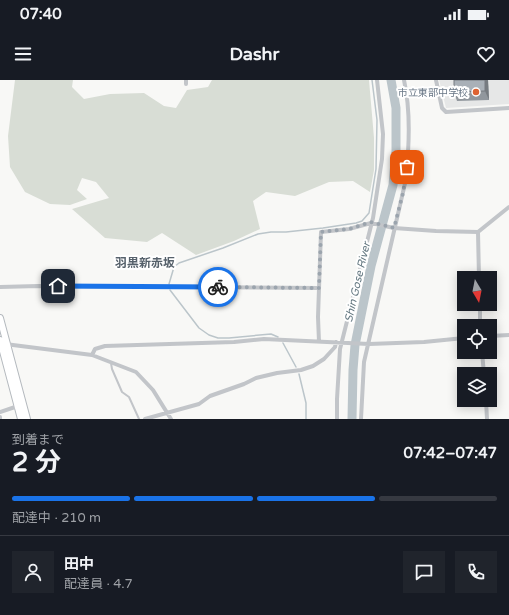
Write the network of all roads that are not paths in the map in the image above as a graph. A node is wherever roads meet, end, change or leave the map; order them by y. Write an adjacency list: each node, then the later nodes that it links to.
1 (377, 80): 6 (street)
2 (404, 80): 7 (street)
3 (436, 80): 4 (street)
4 (509, 108)
5 (509, 207): 8 (street)
6 (371, 222): 7 (street); 11 (street); 19 (street)
7 (394, 228): 8 (street); 20 (street)
8 (478, 232): 9 (street)
9 (479, 271)
10 (0, 287): 11 (street)
11 (319, 288): 17 (street)
12 (0, 318): 16 (main road)
13 (509, 335): 14 (street)
14 (497, 336)
15 (457, 339): 20 (street)
16 (3, 342): 21 (street); 23 (main road); 28 (main road)
17 (320, 342): 18 (street); 21 (street)
18 (336, 342): 19 (street); 26 (street)
19 (342, 343): 20 (street); 32 (street)
20 (369, 344): 33 (street)
21 (92, 355): 22 (street)
22 (111, 363): 26 (street); 29 (lane)
23 (18, 406): 25 (street); 27 (main road)
24 (486, 407): 34 (street)
25 (0, 412)
26 (168, 413): 30 (street); 31 (street)
27 (21, 419)
28 (27, 419)
29 (139, 419)
30 (145, 419)
31 (171, 419)
32 (337, 419)
33 (361, 419)
34 (487, 419)

